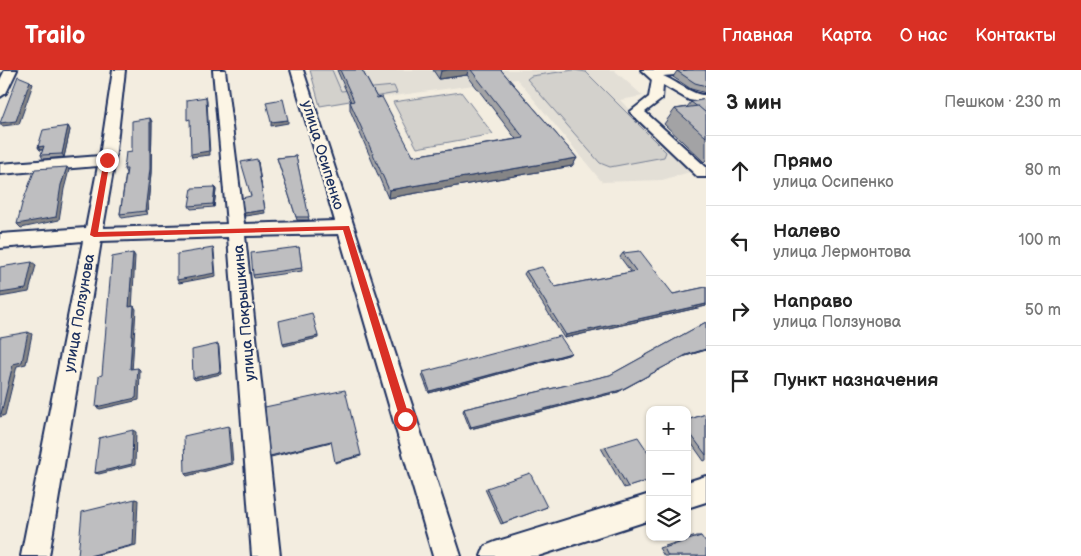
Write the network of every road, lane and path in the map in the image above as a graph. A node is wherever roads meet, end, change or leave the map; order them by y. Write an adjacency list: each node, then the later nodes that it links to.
1 (11, 70): 7 (street)
2 (119, 70): 9 (street, улица Ползунова)
3 (219, 70): 13 (street, улица Покрышкина)
4 (297, 70): 12 (street, улица Осипенко)
5 (686, 70): 6 (street)
6 (652, 74): 8 (street); 11 (street)
7 (0, 93)
8 (706, 99)
9 (107, 160): 10 (street); 14 (street, улица Ползунова)
10 (0, 169)
11 (703, 174)
12 (346, 227): 13 (street); 21 (street, улица Осипенко)
13 (237, 230): 14 (street); 20 (street, улица Покрышкина)
14 (94, 235): 15 (street); 19 (street, улица Ползунова)
15 (0, 241)
16 (706, 489): 17 (street)
17 (691, 494)
18 (646, 508): 22 (street)
19 (35, 556)
20 (266, 556)
21 (447, 556)
22 (495, 556)

